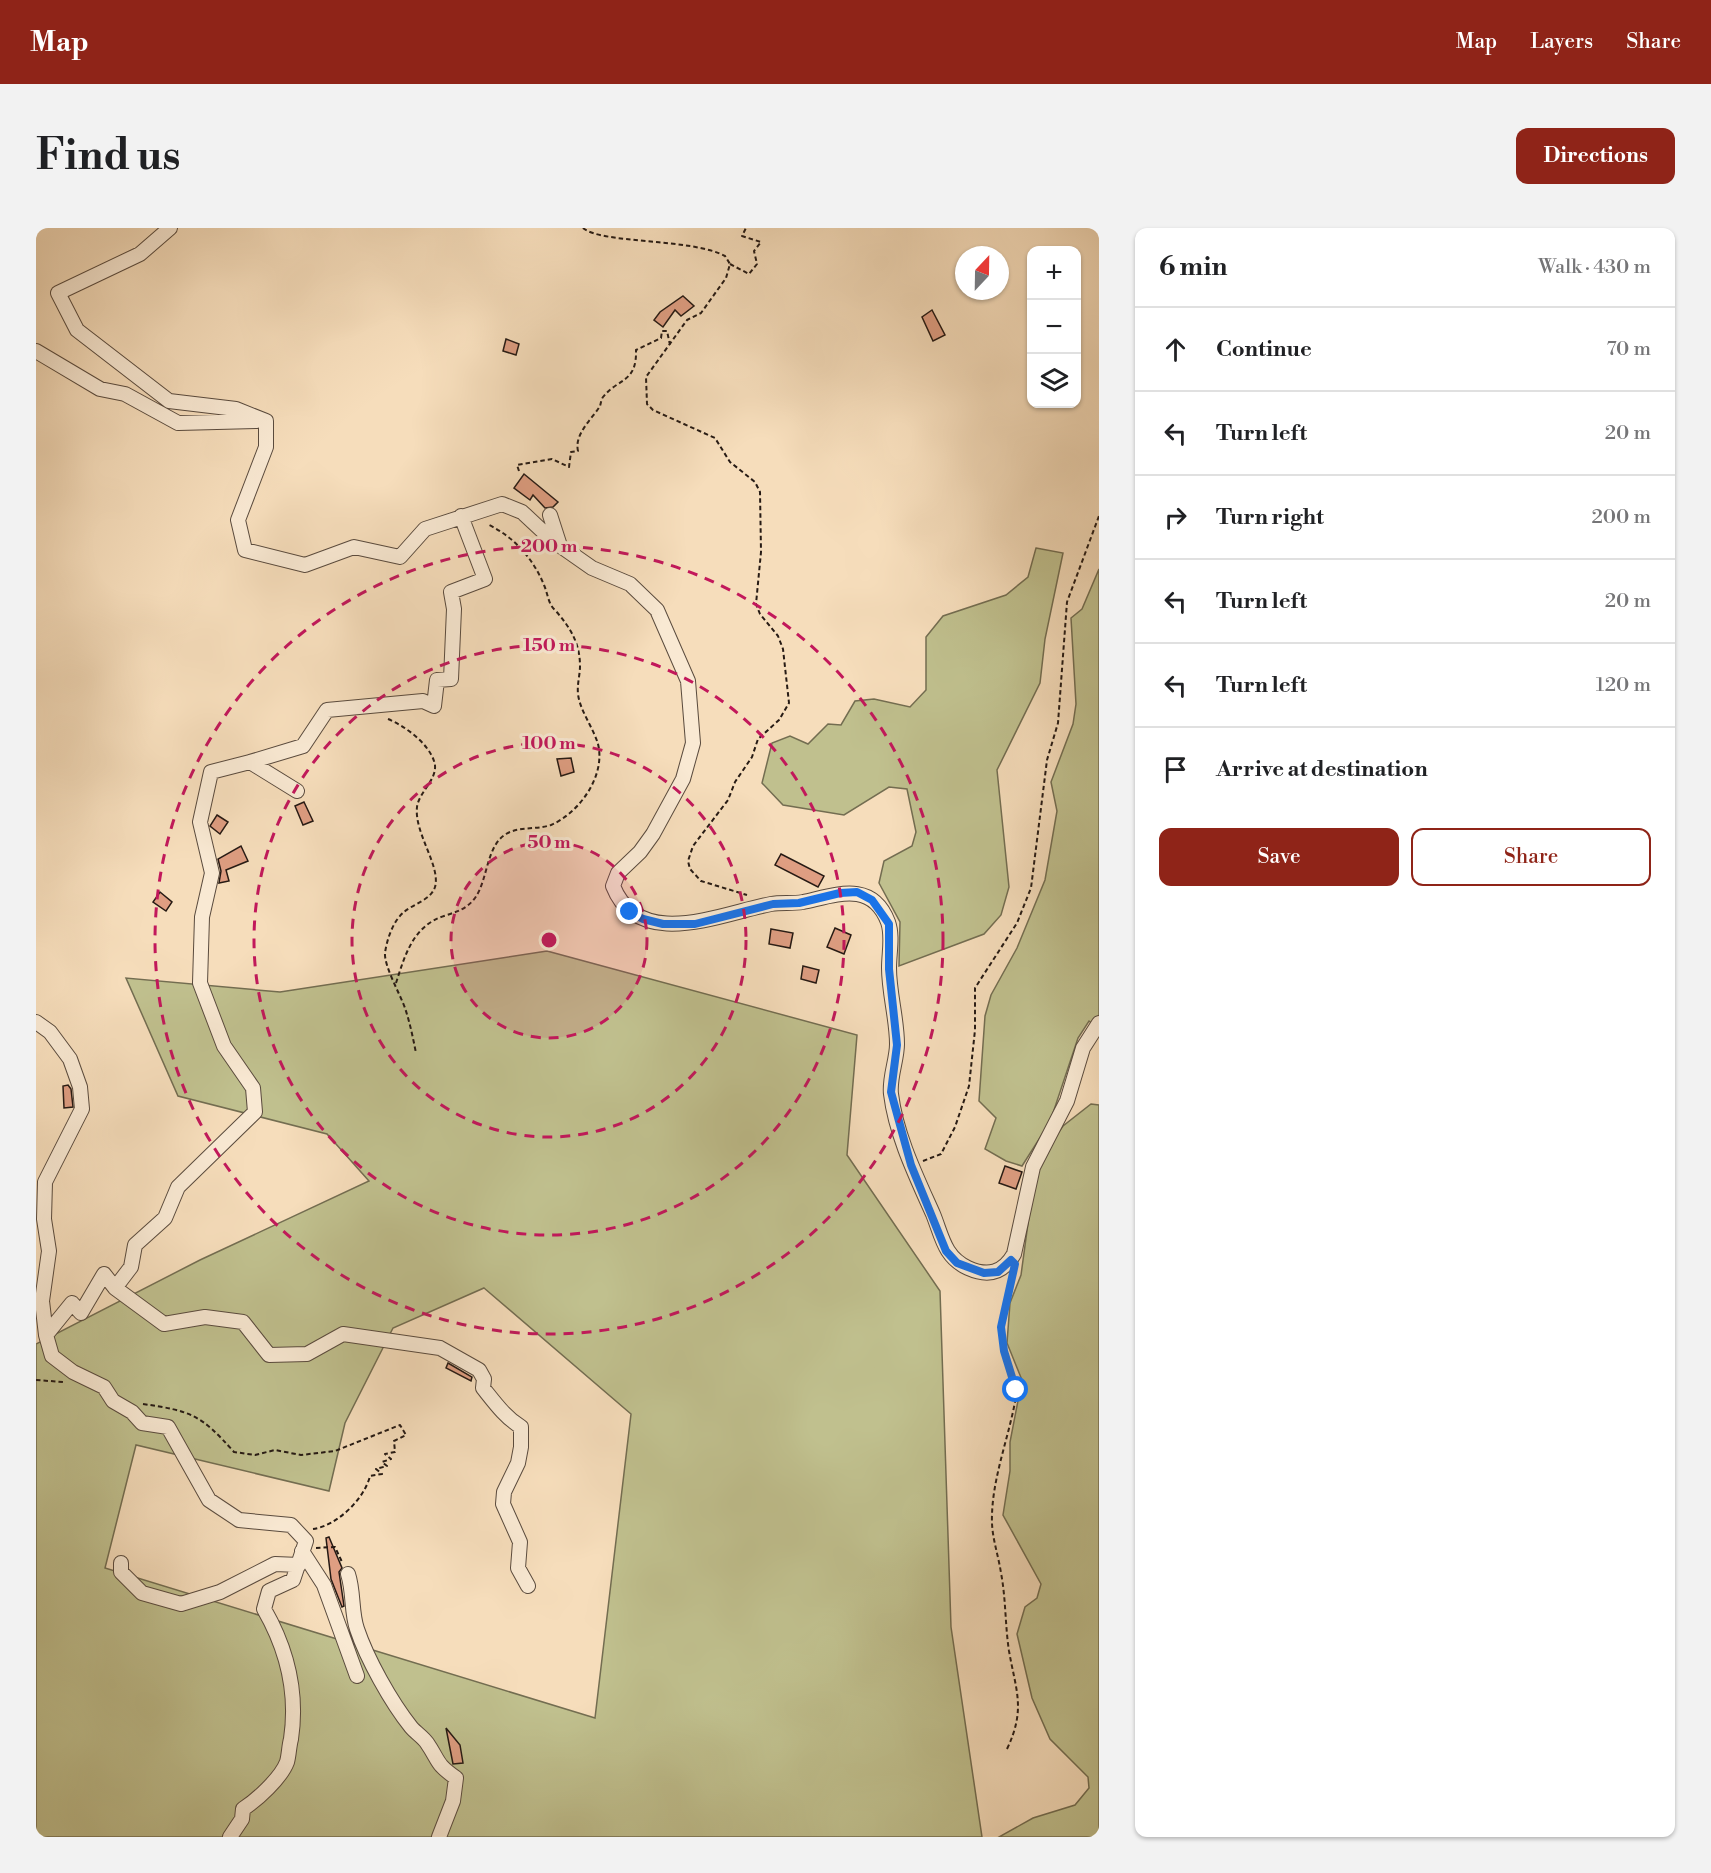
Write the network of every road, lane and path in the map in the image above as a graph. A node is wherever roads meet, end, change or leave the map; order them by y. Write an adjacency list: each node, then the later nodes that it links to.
1 (170, 228): 7 (street)
2 (584, 228): 4 (path)
3 (746, 228): 4 (path)
4 (729, 264): 5 (path)
5 (670, 345): 8 (path); 17 (path)
6 (36, 351): 7 (street)
7 (266, 421): 11 (street)
8 (519, 471)
9 (477, 510): 11 (street); 13 (street); 18 (path)
10 (550, 515): 13 (street)
11 (460, 516): 15 (street)
12 (1099, 516): 22 (path)
13 (560, 546): 17 (street)
14 (382, 717): 18 (path)
15 (250, 762): 16 (street); 24 (street)
16 (297, 791)
17 (773, 904): 22 (street)
18 (396, 982): 21 (path)
19 (36, 1022): 25 (street)
20 (1099, 1023): 23 (street)
21 (416, 1053)
22 (911, 1165): 23 (street)
23 (1011, 1260): 34 (path)
24 (115, 1288): 25 (street); 32 (street)
25 (46, 1335): 29 (street)
26 (36, 1380): 27 (path)
27 (64, 1382)
28 (142, 1404): 29 (path)
29 (302, 1552): 30 (street); 31 (path); 33 (street); 35 (street)
30 (121, 1563)
31 (348, 1574): 36 (street)
32 (528, 1586)
33 (357, 1676)
34 (1007, 1749)
35 (230, 1837)
36 (439, 1837)

